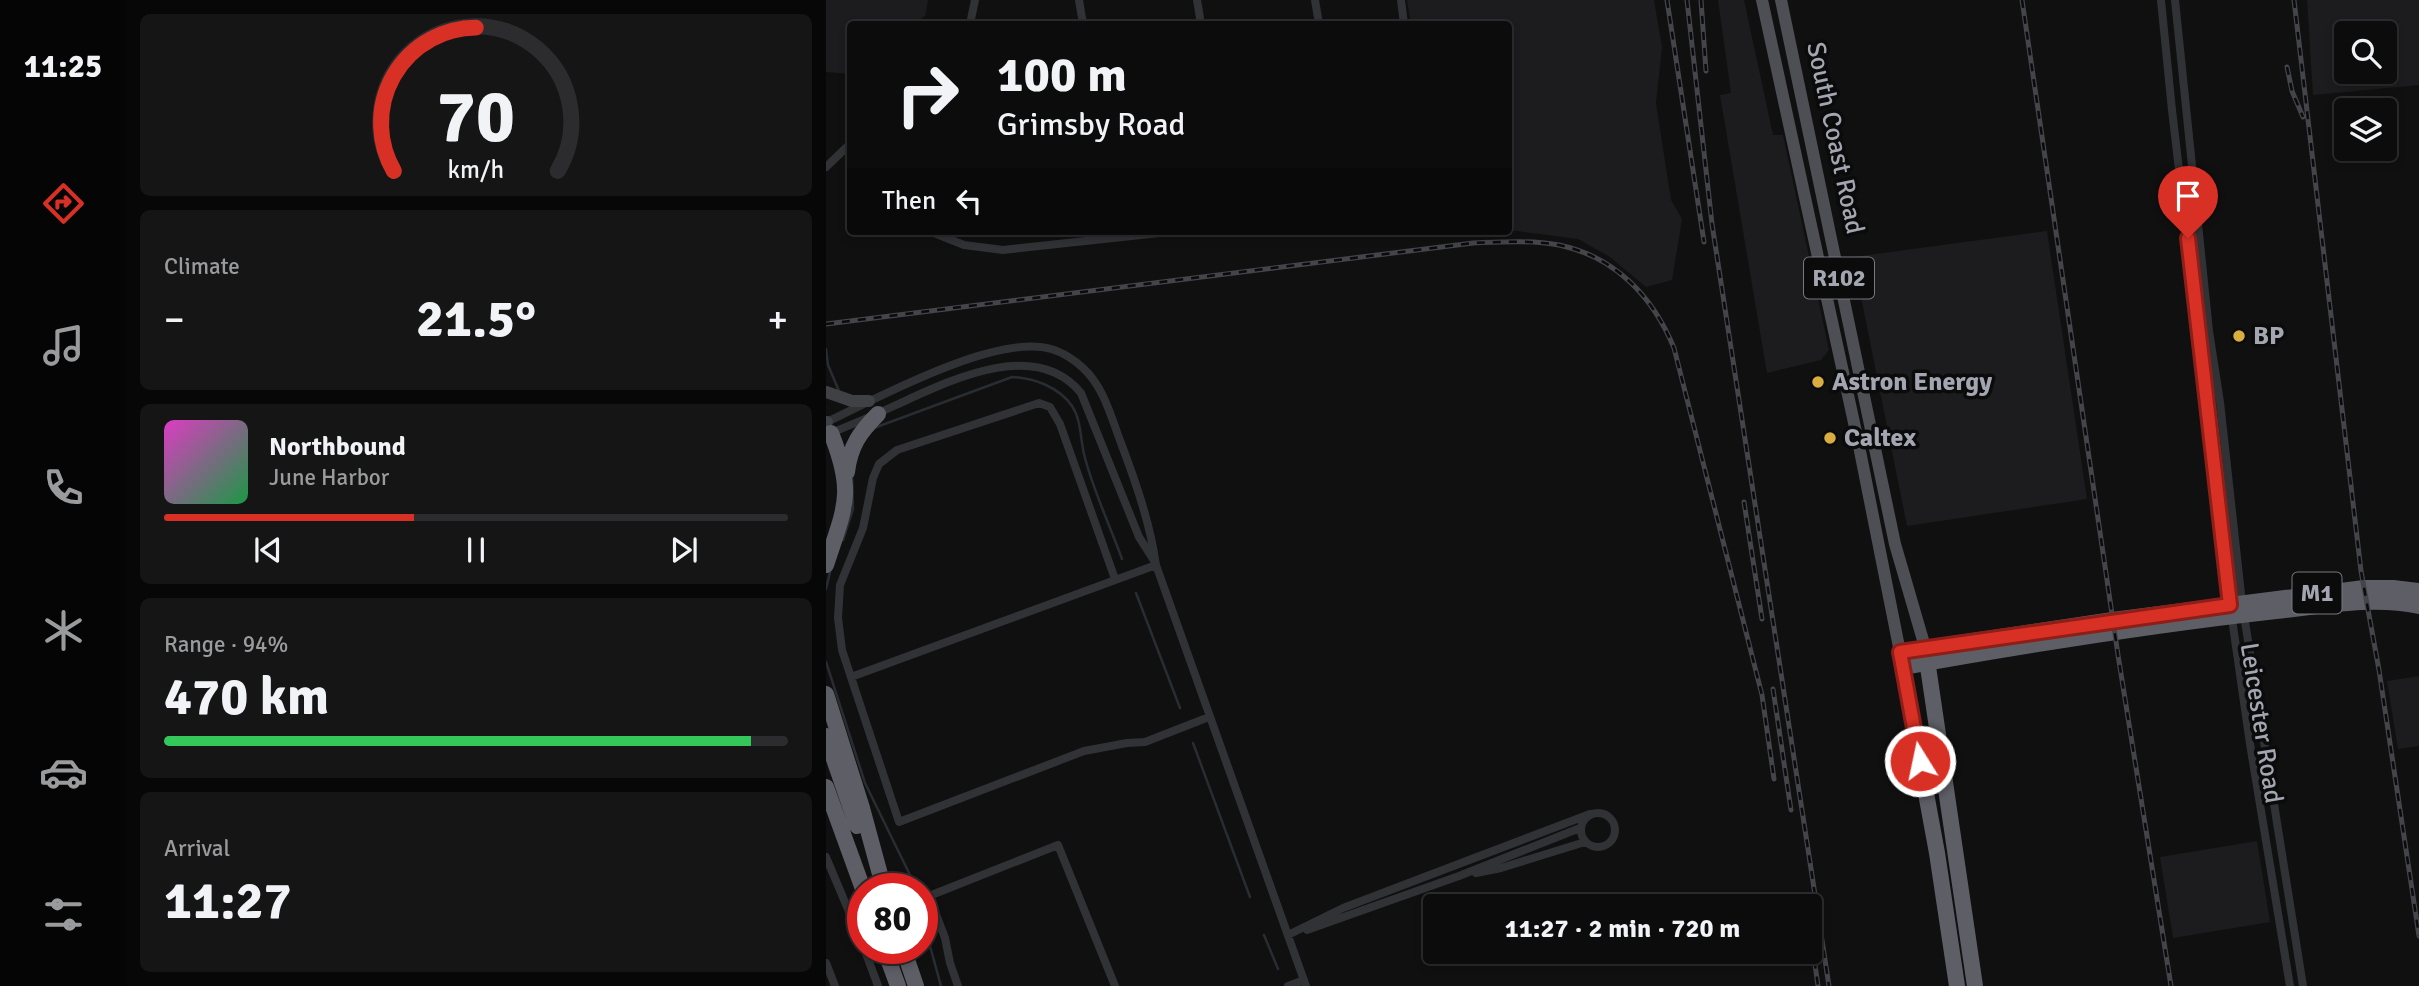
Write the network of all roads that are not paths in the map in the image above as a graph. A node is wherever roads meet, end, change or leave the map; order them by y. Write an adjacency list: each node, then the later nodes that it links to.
1 (975, 0): 10 (street)
2 (1079, 0): 11 (street)
3 (1197, 0): 12 (street)
4 (1315, 0): 13 (street)
5 (1401, 0): 14 (street)
6 (1762, 0): 16 (main road, South Coast Road / R102)
7 (1781, 0): 15 (main road, South Coast Road / R102)
8 (2161, 0): 43 (street, Leicester Road)
9 (2175, 0): 43 (street, Leicester Road)
10 (971, 21)
11 (1082, 21)
12 (1200, 21)
13 (1318, 21)
14 (1404, 21)
15 (1808, 131): 16 (main road); 21 (main road, South Coast Road / R102)
16 (1791, 134): 22 (main road, South Coast Road / R102)
17 (847, 147): 18 (street)
18 (842, 152): 19 (street); 20 (street)
19 (847, 158)
20 (826, 167)
21 (1829, 228): 22 (main road); 25 (main road, South Coast Road / R102)
22 (1812, 232): 26 (main road, South Coast Road / R102)
23 (939, 235): 24 (street)
24 (1114, 235)
25 (1836, 265): 26 (main road); 27 (main road, South Coast Road / R102)
26 (1820, 269): 28 (main road, South Coast Road / R102)
27 (1849, 326): 28 (main road); 31 (main road, South Coast Road / R102)
28 (1833, 330): 32 (main road, South Coast Road / R102)
29 (826, 391): 30 (street)
30 (873, 408): 33 (street); 33 (street); 34 (highway); 36 (street); 36 (street)
31 (1869, 420): 32 (main road); 37 (main road, South Coast Road / R102)
32 (1853, 421): 38 (main road, South Coast Road / R102)
33 (827, 426): 34 (highway)
34 (846, 481): 35 (highway)
35 (826, 565)
36 (1156, 565): 39 (street); 48 (street)
37 (1903, 573): 38 (main road); 44 (main road, South Coast Road / R102)
38 (1885, 577): 45 (main road, South Coast Road / R102)
39 (1115, 579): 46 (street); 46 (street)
40 (2419, 592): 41 (highway, M1)
41 (2393, 595): 42 (highway, M1); 43 (highway, M1)
42 (2419, 606)
43 (2237, 610): 44 (highway, M1); 49 (street, Leicester Road); 50 (street, Leicester Road)
44 (1926, 655): 45 (highway, M1); 79 (highway, South Coast Road / R102)
45 (1901, 659): 78 (highway, South Coast Road / R102)
46 (851, 677): 48 (street)
47 (826, 694): 61 (highway)
48 (1209, 717): 65 (street)
49 (2262, 732): 50 (street); 81 (street, Leicester Road)
50 (2249, 734): 80 (street, Leicester Road)
51 (826, 736): 60 (highway)
52 (826, 787): 59 (highway)
53 (826, 813): 58 (highway)
54 (1590, 814): 55 (street); 56 (street); 65 (street)
55 (1580, 828): 56 (street); 62 (street)
56 (1585, 842): 62 (street)
57 (826, 857): 63 (street)
58 (855, 873)
59 (857, 873)
60 (876, 873)
61 (878, 873)
62 (1459, 876): 65 (street)
63 (830, 877): 64 (street)
64 (847, 913)
65 (1288, 935): 70 (street)
66 (870, 964): 72 (street)
67 (890, 964): 73 (highway)
68 (908, 964): 74 (highway)
69 (827, 966): 71 (street)
70 (1305, 983): 77 (street)
71 (835, 986)
72 (878, 986)
73 (898, 986)
74 (916, 986)
75 (958, 986): 76 (street)
76 (1115, 986)
77 (1288, 986)
78 (1957, 986)
79 (1975, 986)
80 (2290, 986)
81 (2303, 986)

